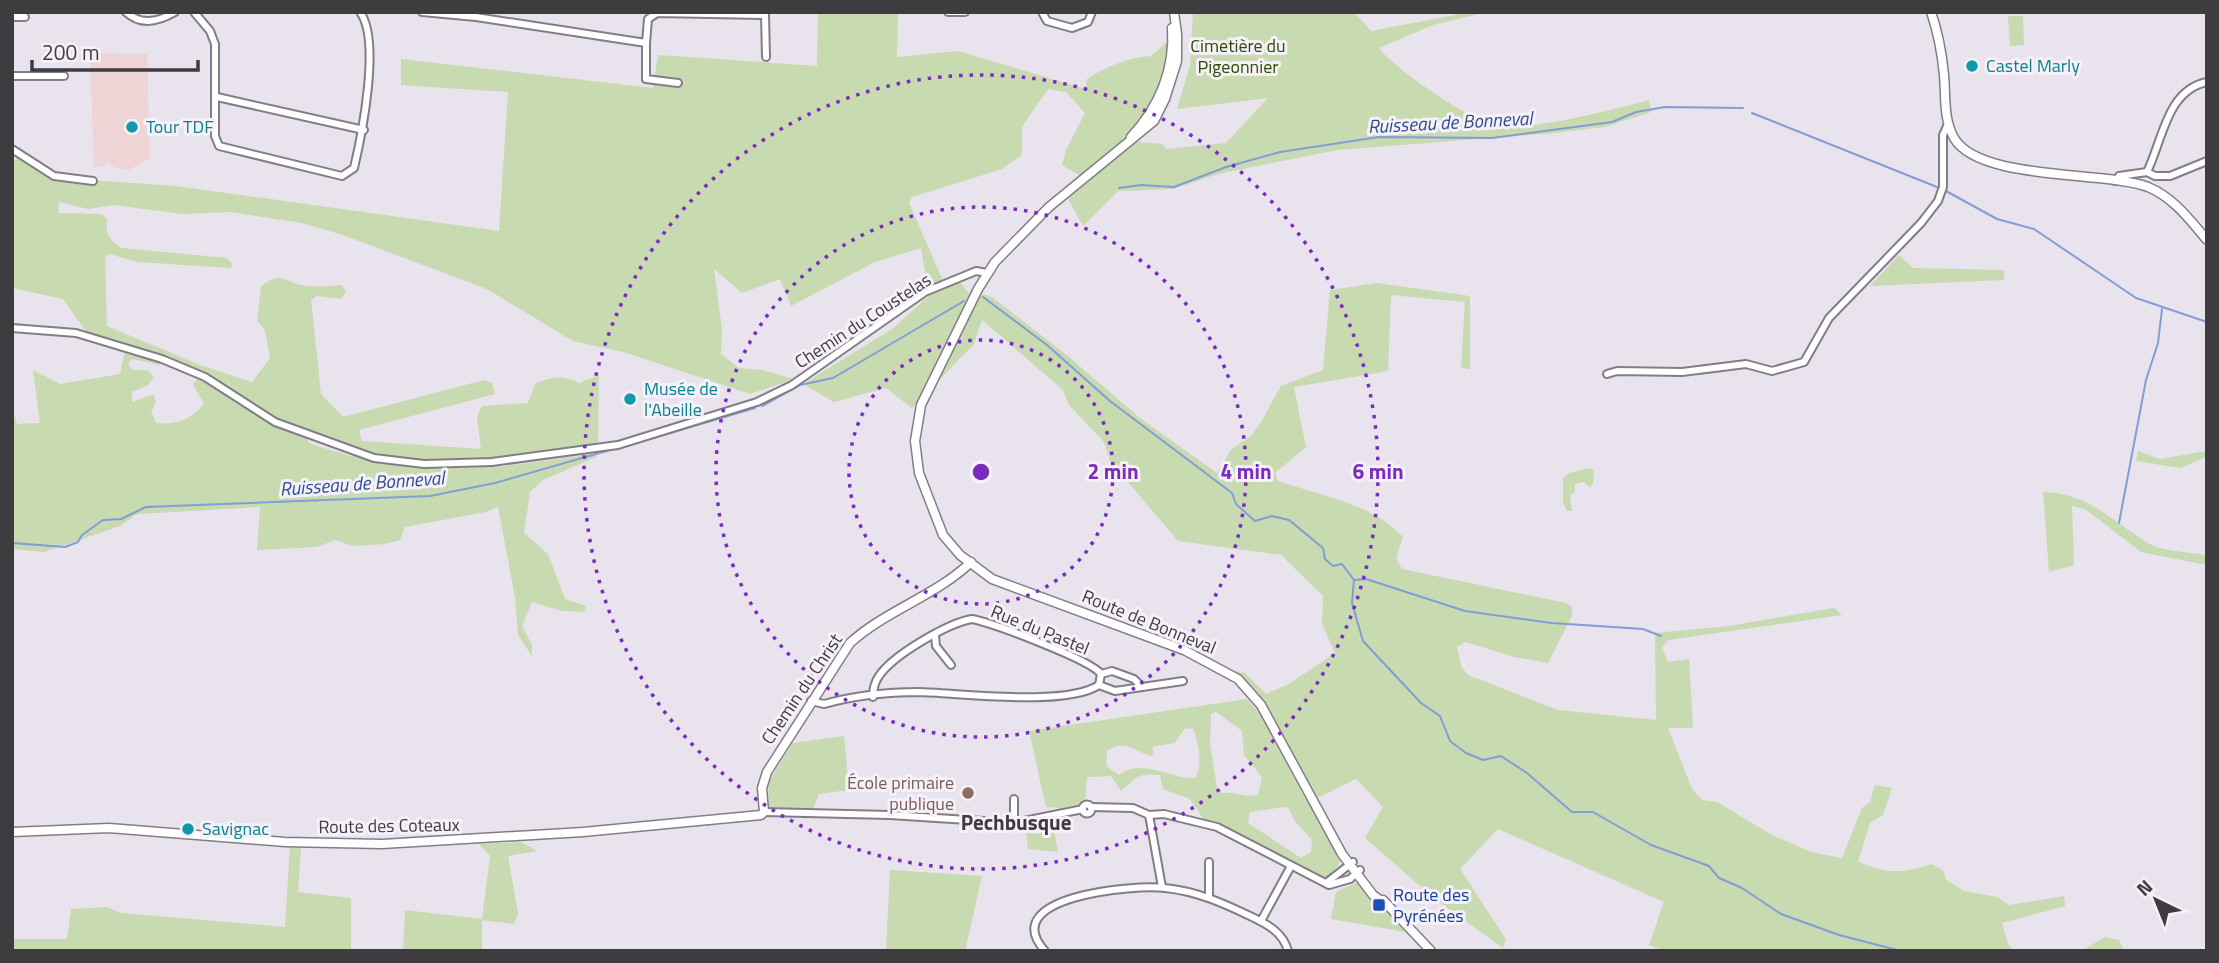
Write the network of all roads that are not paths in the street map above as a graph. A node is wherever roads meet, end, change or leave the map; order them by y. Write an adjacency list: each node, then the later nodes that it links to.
1 (126, 12): 2 (street)
2 (175, 12)
3 (194, 12): 21 (street)
4 (360, 12): 23 (street)
5 (422, 12): 15 (street)
6 (948, 12): 7 (street)
7 (965, 12)
8 (1042, 12): 9 (street)
9 (1092, 12)
10 (1172, 12): 30 (street, Route de Bonneval)
11 (1931, 12): 22 (street)
12 (765, 14): 15 (street); 16 (street)
13 (12, 17): 14 (street)
14 (25, 17)
15 (646, 43): 20 (street)
16 (766, 57)
17 (12, 76): 18 (street)
18 (64, 76)
19 (2207, 82): 26 (street)
20 (678, 83)
21 (217, 97): 23 (street); 23 (street)
22 (1948, 124): 28 (street); 32 (street)
23 (363, 130)
24 (12, 149): 27 (street)
25 (2207, 161): 26 (street)
26 (2147, 172): 28 (street)
27 (93, 181)
28 (2115, 181): 29 (street)
29 (2207, 240)
30 (987, 273): 31 (street, Chemin du Coustelas); 33 (street, Route de Bonneval)
31 (12, 328)
32 (1607, 374)
33 (971, 562): 40 (street, Chemin du Christ); 51 (street, Route de Bonneval)
34 (935, 635): 35 (street); 36 (street, Rue du Pastel); 41 (street, Rue du Pastel)
35 (951, 665)
36 (1101, 674): 38 (street, Rue du Pastel); 39 (street, Rue du Pastel)
37 (1182, 681): 39 (street, Rue du Pastel)
38 (1099, 685): 39 (street, Rue du Pastel); 41 (street, Rue du Pastel)
39 (1140, 685)
40 (817, 692): 42 (street, Chemin du Christ); 43 (street)
41 (873, 697): 43 (street, Rue du Pastel)
42 (811, 701): 43 (street, Rue du Pastel); 45 (street, Chemin du Christ)
43 (831, 702)
44 (1014, 799): 47 (street)
45 (764, 812): 47 (street); 48 (street, Route des Coteaux)
46 (1149, 815): 47 (street); 50 (street); 53 (street)
47 (1014, 823)
48 (12, 832)
49 (1209, 862): 54 (street)
50 (1291, 866): 52 (street); 55 (street)
51 (1351, 866): 52 (street); 52 (street); 56 (street)
52 (1324, 884)
53 (1162, 887): 54 (street); 57 (street)
54 (1209, 897): 55 (street)
55 (1261, 921): 58 (street)
56 (1413, 932): 59 (street); 60 (street)
57 (1045, 951)
58 (1288, 951)
59 (1431, 951)
60 (1437, 951)

